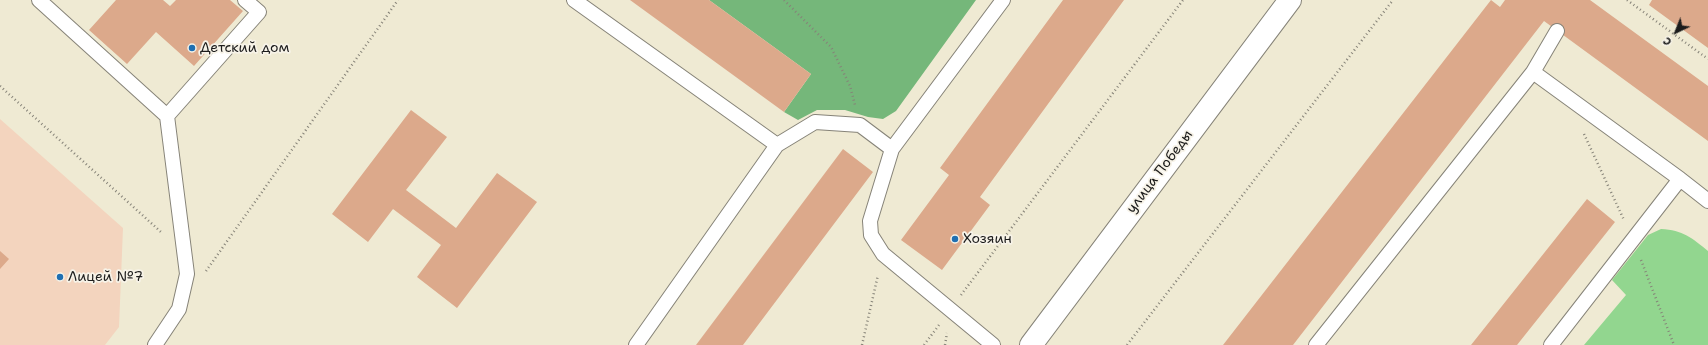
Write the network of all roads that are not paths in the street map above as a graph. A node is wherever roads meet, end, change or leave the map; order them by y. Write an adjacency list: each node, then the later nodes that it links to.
1 (39, 0): 8 (lane)
2 (246, 0): 8 (lane)
3 (574, 0): 9 (lane)
4 (1003, 0): 10 (lane)
5 (1290, 0): 16 (street, улица Победы)
6 (1557, 32): 7 (lane)
7 (1533, 72): 11 (lane); 17 (lane)
8 (167, 116): 13 (lane)
9 (777, 145): 10 (lane); 14 (lane)
10 (892, 149): 15 (lane)
11 (1680, 179): 12 (lane); 18 (lane)
12 (1708, 200)
13 (155, 345)
14 (636, 345)
15 (993, 345)
16 (1031, 345)
17 (1316, 345)
18 (1551, 345)

